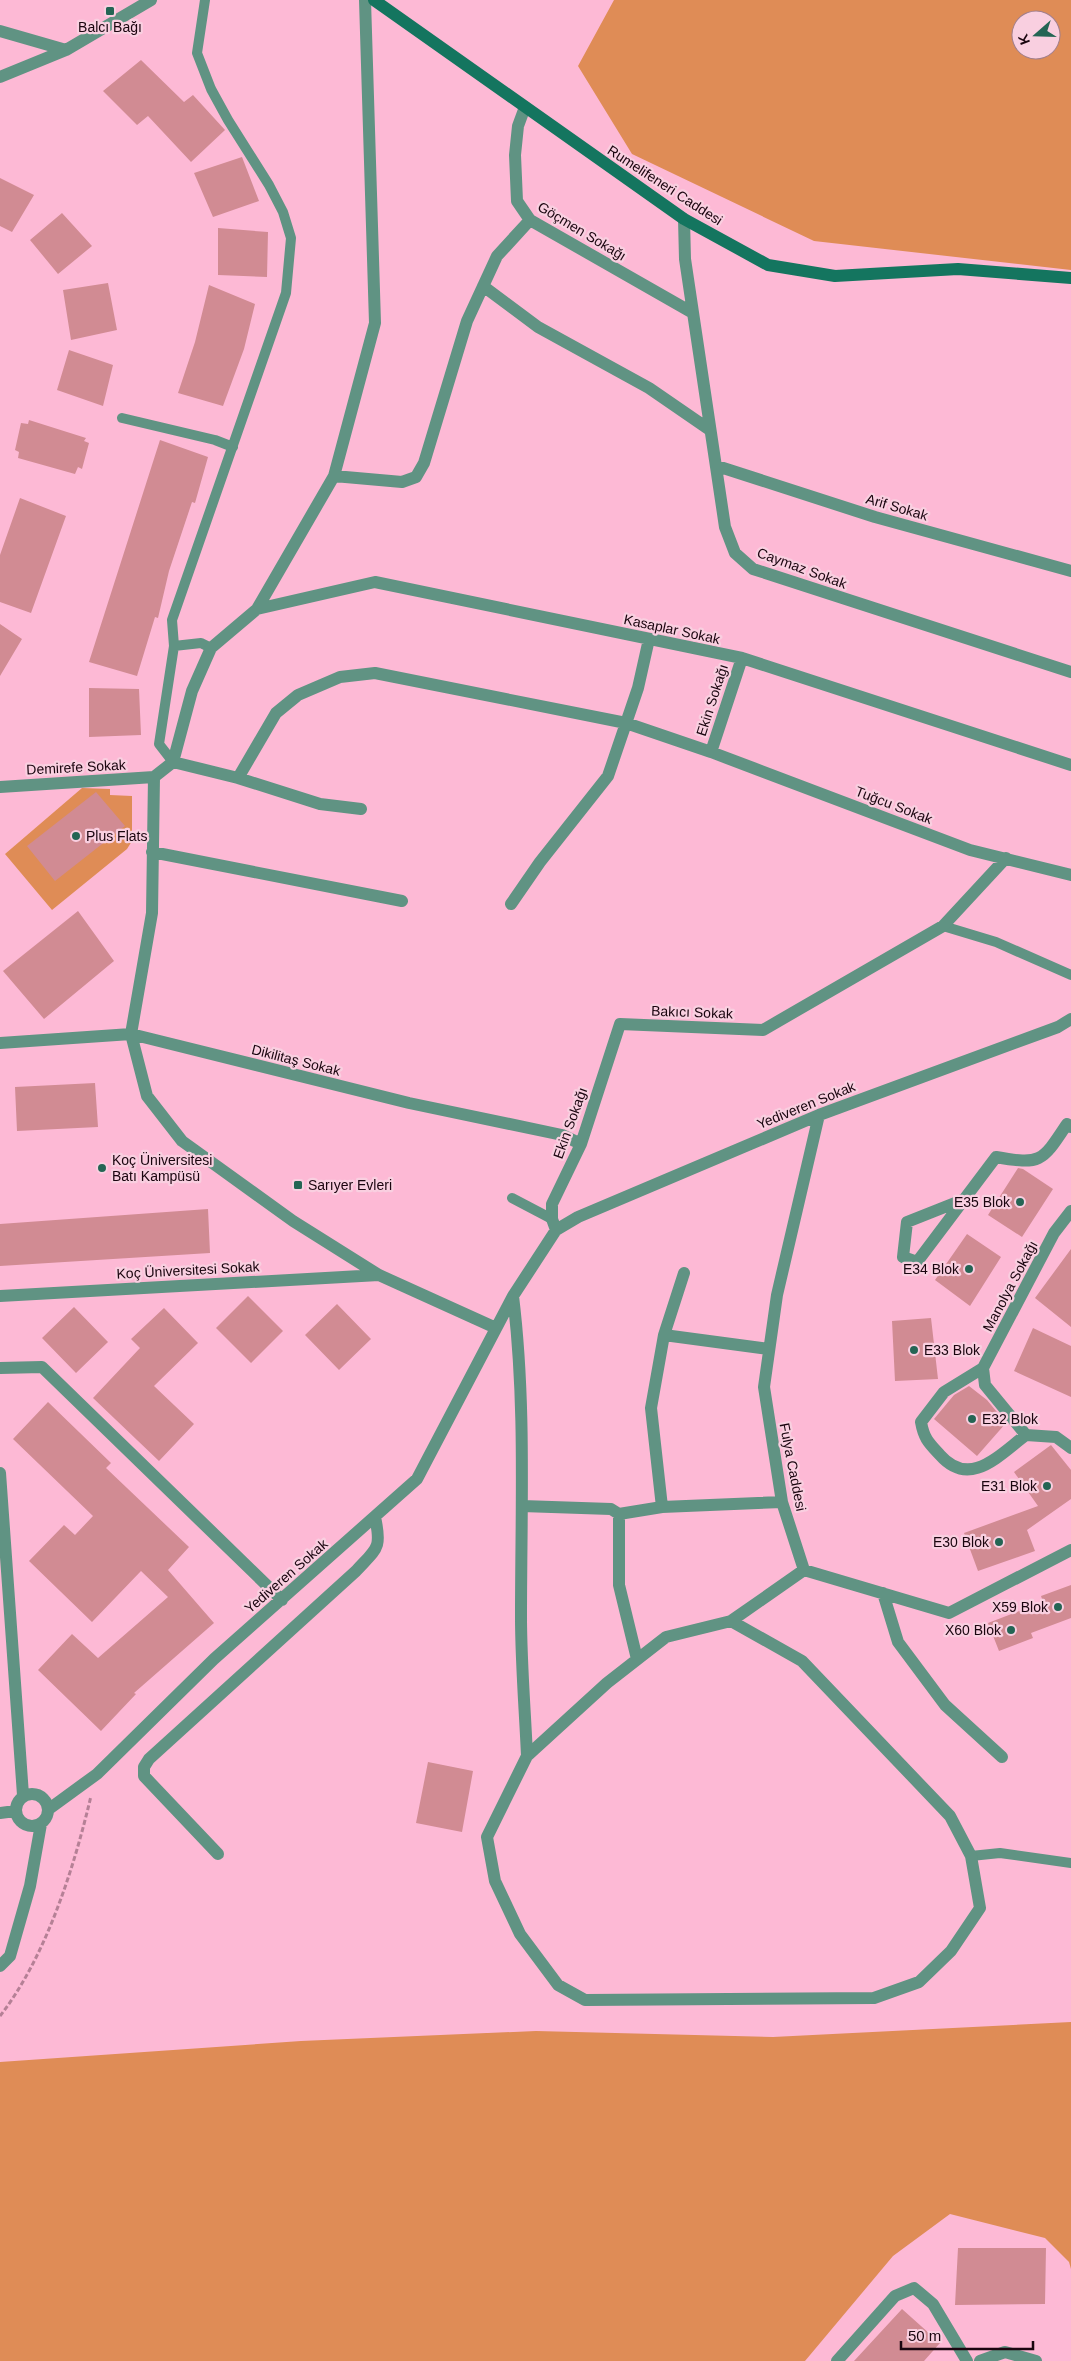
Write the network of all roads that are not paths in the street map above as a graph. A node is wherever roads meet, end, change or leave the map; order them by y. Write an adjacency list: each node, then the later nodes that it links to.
1 (151, 0): 6 (street)
2 (204, 0): 16 (lane)
3 (365, 0): 18 (street)
4 (374, 0): 8 (street, Rumelifeneri Caddesi)
5 (0, 31): 6 (street)
6 (66, 50): 7 (street)
7 (0, 76)
8 (525, 107): 9 (street, Rumelifeneri Caddesi); 10 (street, Göçmen Sokağı)
9 (684, 219): 11 (street, Rumelifeneri Caddesi); 13 (street, Caymaz Sokak)
10 (530, 220): 12 (street); 13 (street, Göçmen Sokağı)
11 (1071, 278)
12 (483, 286): 15 (street); 18 (street)
13 (693, 313): 15 (street, Caymaz Sokak)
14 (122, 418): 16 (lane)
15 (710, 430): 17 (street, Caymaz Sokak)
16 (232, 446): 22 (lane)
17 (717, 466): 19 (street, Arif Sokak); 25 (street, Caymaz Sokak)
18 (334, 476): 20 (street)
19 (1071, 571)
20 (257, 609): 21 (street, Kasaplar Sokak); 23 (street)
21 (649, 639): 24 (street, Kasaplar Sokak); 26 (street)
22 (174, 646): 23 (lane); 28 (lane)
23 (211, 648): 28 (street)
24 (742, 658): 27 (street, Ekin Sokağı); 29 (street, Kasaplar Sokak)
25 (1071, 672)
26 (626, 724): 27 (street, Tuğcu Sokak); 31 (street, Tuğcu Sokak); 38 (street)
27 (711, 752): 35 (street, Tuğcu Sokak)
28 (173, 762): 30 (street); 31 (street)
29 (1071, 765)
30 (154, 777): 32 (street, Demirefe Sokak); 34 (street)
31 (238, 778): 33 (street)
32 (0, 787)
33 (361, 809)
34 (152, 852): 37 (street); 43 (street)
35 (1006, 858): 36 (street, Tuğcu Sokak); 39 (street)
36 (1071, 875)
37 (402, 900)
38 (510, 904)
39 (943, 926): 40 (lane); 42 (street, Bakıcı Sokak)
40 (1071, 976)
41 (1071, 1019): 45 (street, Yediveren Sokak)
42 (620, 1024): 47 (street, Ekin Sokağı)
43 (131, 1034): 44 (street, Dikilitaş Sokak); 47 (street, Dikilitaş Sokak); 53 (street)
44 (0, 1043)
45 (819, 1115): 51 (street, Yediveren Sokak); 58 (street, Fulya Caddesi)
46 (1070, 1122): 49 (street)
47 (581, 1144): 51 (street, Ekin Sokağı)
48 (512, 1198): 51 (lane)
49 (964, 1199): 49 (street)
50 (1071, 1211): 60 (street, Manolya Sokağı)
51 (554, 1224): 55 (street, Yediveren Sokak)
52 (684, 1273): 57 (street)
53 (379, 1275): 54 (street, Koç Üniversitesi Sokak); 56 (street)
54 (0, 1296)
55 (513, 1296): 56 (street, Yediveren Sokak); 65 (street)
56 (496, 1328): 69 (street, Yediveren Sokak)
57 (664, 1335): 58 (street); 66 (street)
58 (769, 1349): 64 (street, Fulya Caddesi)
59 (0, 1368): 73 (street)
60 (983, 1368): 61 (street); 61 (street)
61 (1026, 1435): 62 (street)
62 (1071, 1448)
63 (0, 1473): 67 (street)
64 (782, 1502): 66 (street); 71 (street, Fulya Caddesi)
65 (522, 1506): 68 (street); 76 (street)
66 (662, 1507): 68 (street)
67 (1, 1514): 78 (street)
68 (620, 1514): 75 (street)
69 (375, 1517): 73 (street, Yediveren Sokak); 83 (street)
70 (1070, 1554): 72 (street)
71 (804, 1570): 72 (street); 74 (street)
72 (882, 1593): 77 (street)
73 (282, 1600): 79 (street, Yediveren Sokak)
74 (731, 1621): 75 (street); 84 (street)
75 (637, 1660): 76 (street)
76 (527, 1756): 84 (street)
77 (1002, 1757)
78 (23, 1795): 79 (street); 80 (street)
79 (49, 1809): 82 (street)
80 (15, 1811): 81 (street); 82 (street)
81 (0, 1813)
82 (42, 1824): 86 (street)
83 (218, 1854)
84 (971, 1856): 85 (lane)
85 (1071, 1863)
86 (0, 1966)
87 (837, 2361): 88 (street)
88 (967, 2361)
89 (980, 2361): 90 (street)
90 (1036, 2361)

